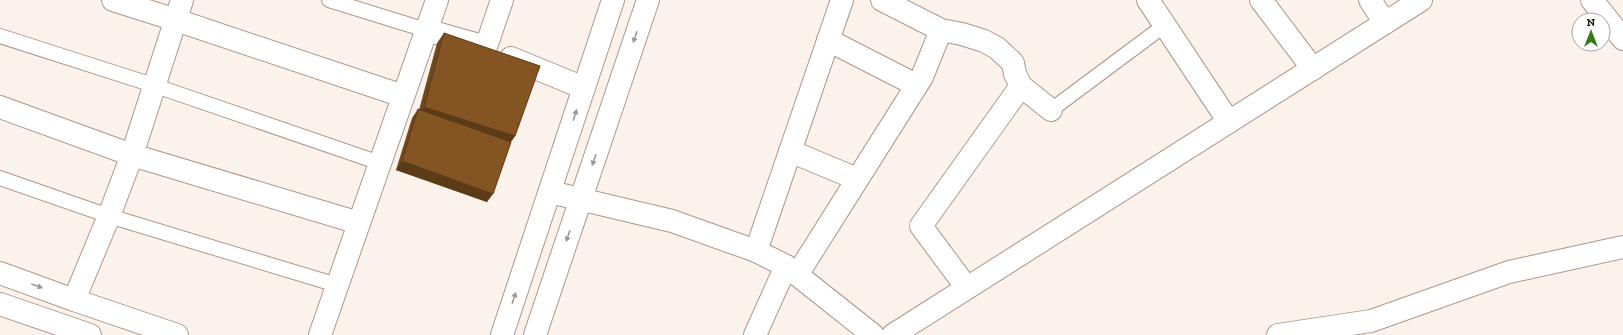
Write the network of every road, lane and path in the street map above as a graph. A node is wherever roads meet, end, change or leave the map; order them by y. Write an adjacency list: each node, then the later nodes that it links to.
1 (113, 0): 14 (street)
2 (329, 0): 17 (lane)
3 (437, 0): 17 (street)
4 (502, 0): 22 (street)
5 (613, 0): 27 (street)
6 (648, 0): 38 (street, one-way to 38)
7 (842, 0): 21 (street)
8 (882, 0): 18 (street)
9 (1148, 0): 16 (street)
10 (1261, 0): 23 (street)
11 (1370, 0): 15 (street)
12 (1421, 0): 15 (street)
13 (1592, 0): 20 (street)
14 (179, 10): 24 (street); 28 (street)
15 (1385, 23): 23 (street)
16 (1165, 25): 30 (lane); 31 (street)
17 (426, 30): 22 (street); 28 (street)
18 (941, 30): 25 (street); 26 (street)
19 (0, 36): 24 (lane)
20 (1623, 39)
21 (828, 40): 25 (street); 32 (street)
22 (486, 47): 27 (street)
23 (1313, 69): 31 (street)
24 (153, 85): 33 (street); 34 (lane)
25 (916, 85): 36 (street)
26 (1021, 86): 30 (street); 46 (street)
27 (584, 88): 37 (street, one-way to 27)
28 (403, 96): 34 (street)
29 (0, 108): 33 (street)
30 (1051, 110)
31 (1229, 122): 46 (street)
32 (790, 151): 36 (street); 42 (street)
33 (132, 155): 39 (street); 40 (street)
34 (380, 164): 40 (street)
35 (0, 178): 39 (lane)
36 (857, 179): 43 (street)
37 (550, 192): 38 (street); 52 (street, one-way to 37)
38 (581, 199): 42 (street); 53 (street, one-way to 53)
39 (109, 216): 45 (lane); 47 (street)
40 (359, 223): 45 (street)
41 (1623, 247): 57 (street)
42 (756, 251): 43 (street)
43 (792, 271): 54 (street); 55 (street)
44 (0, 272): 47 (street, one-way to 47)
45 (338, 285): 51 (street)
46 (967, 288): 56 (street)
47 (74, 300): 50 (street)
48 (0, 304): 49 (street)
49 (90, 335)
50 (177, 335)
51 (320, 335)
52 (502, 335)
53 (535, 335)
54 (755, 335)
55 (873, 335)
56 (893, 335)
57 (1278, 335)

